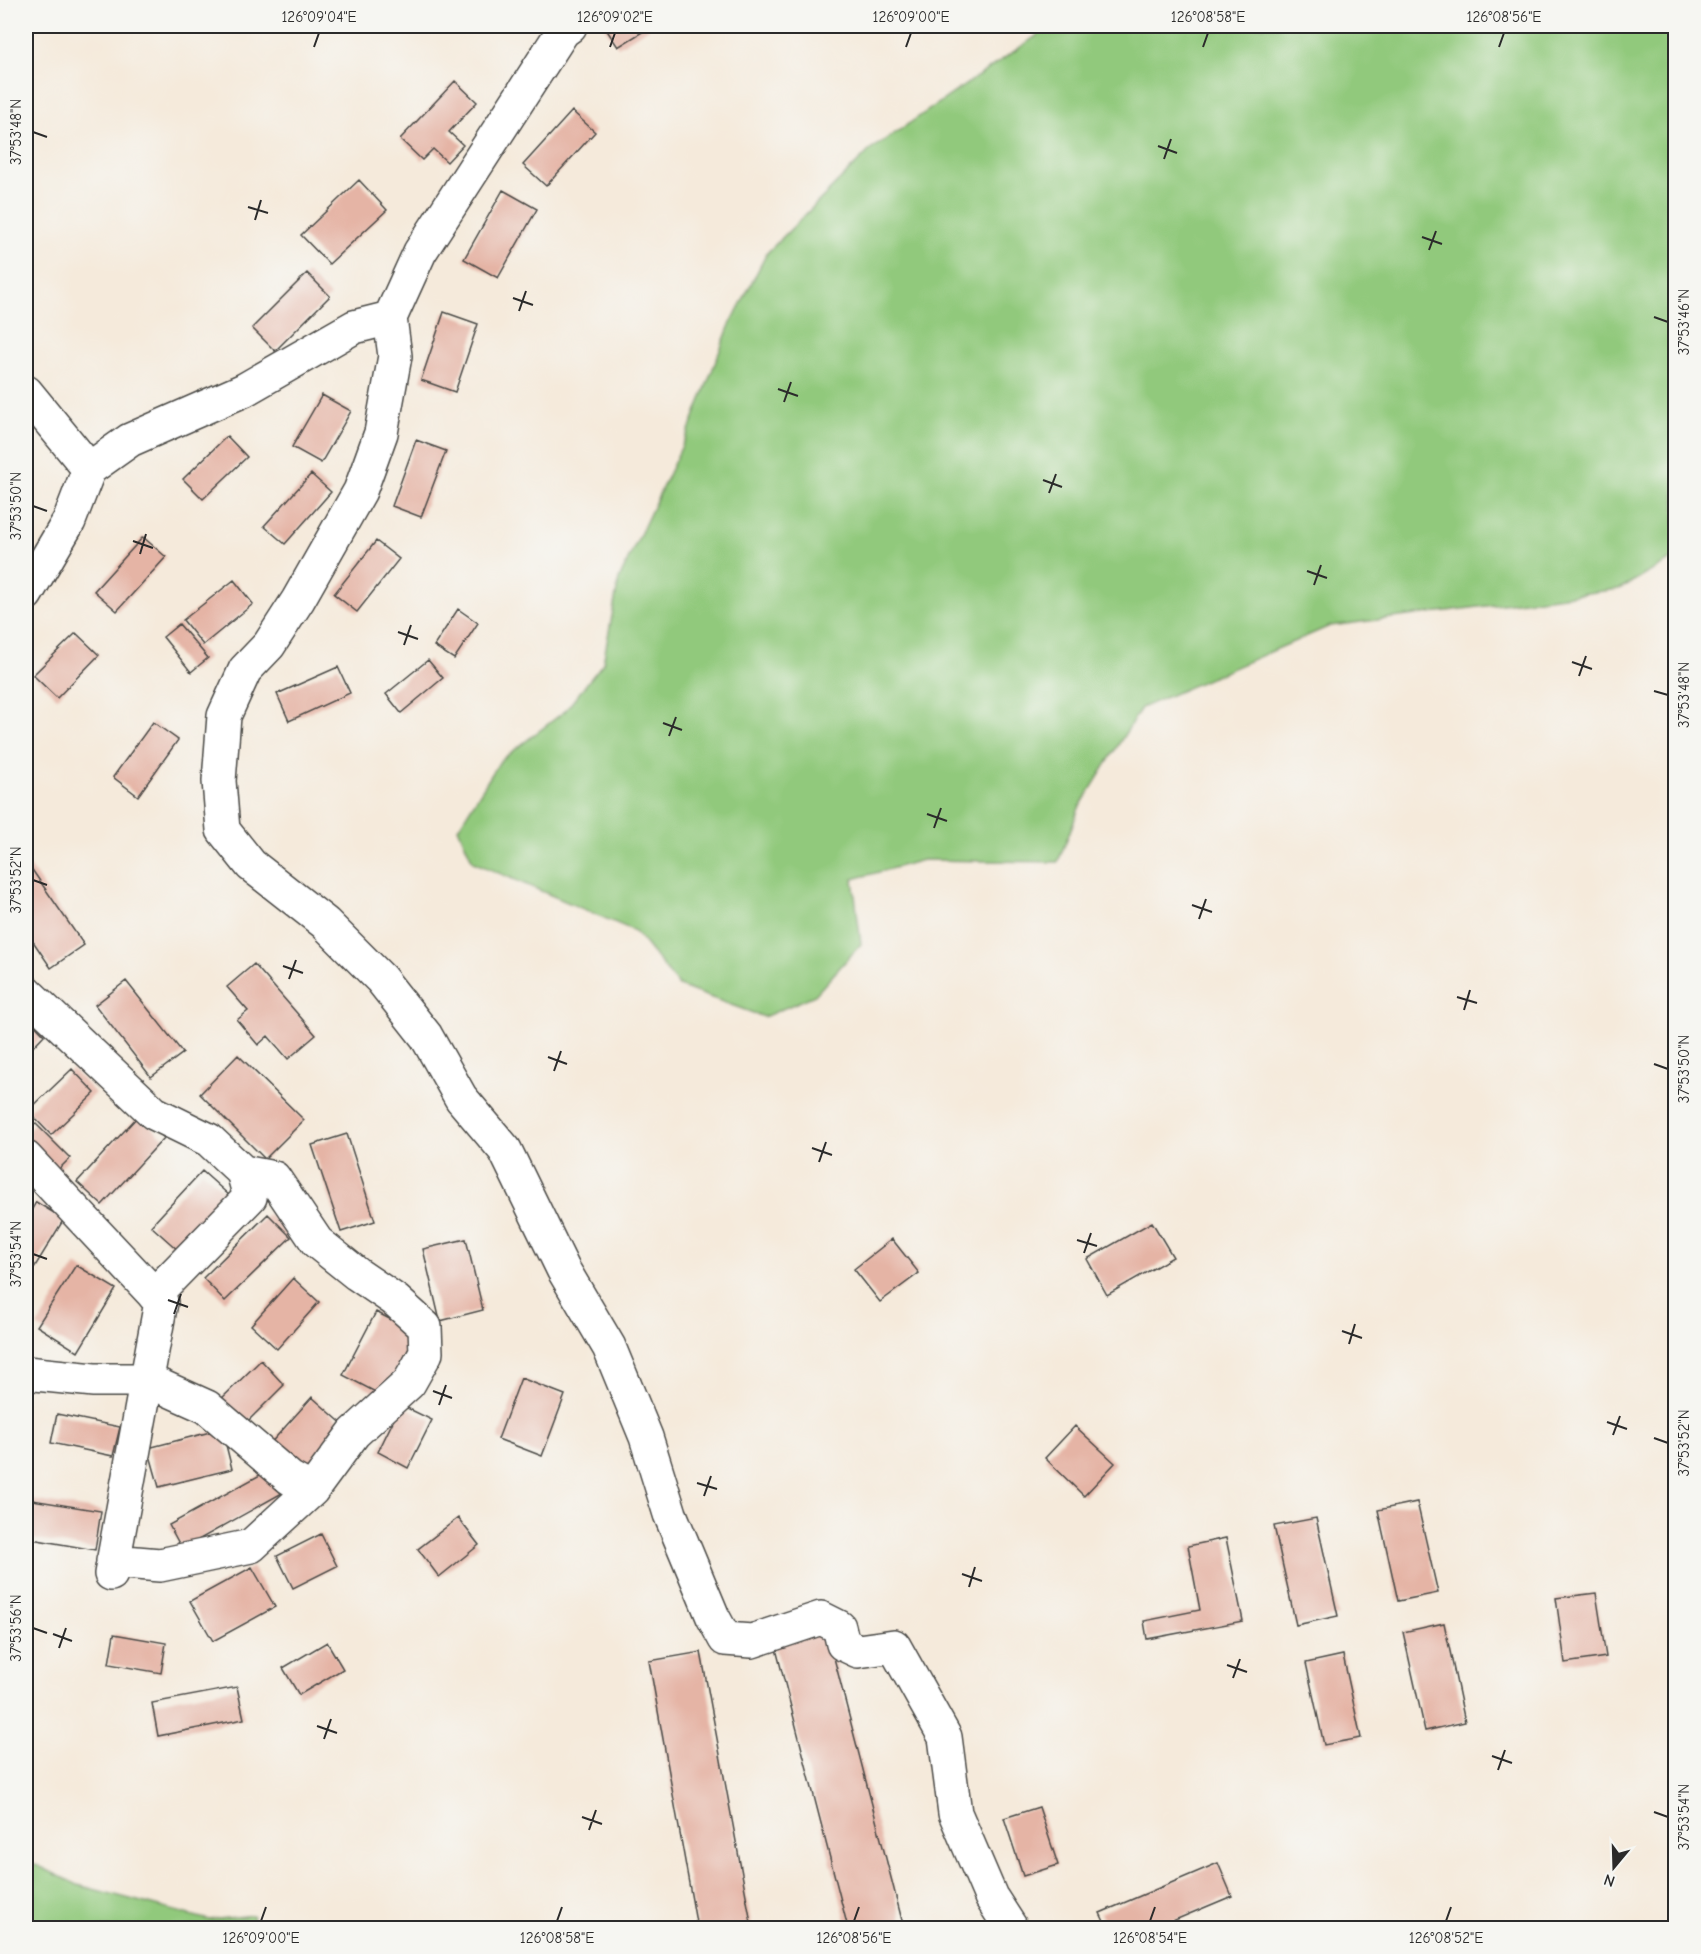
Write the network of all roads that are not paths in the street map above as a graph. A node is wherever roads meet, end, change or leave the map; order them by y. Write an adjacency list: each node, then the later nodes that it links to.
1 (570, 26): 2 (street)
2 (390, 318): 4 (street); 13 (street)
3 (26, 392): 4 (street)
4 (89, 469): 5 (street)
5 (26, 594)
6 (26, 992): 8 (street)
7 (26, 1158): 9 (street)
8 (243, 1172): 9 (street); 12 (street)
9 (154, 1295): 11 (street)
10 (26, 1372): 11 (street)
11 (147, 1380): 12 (street); 12 (street)
12 (312, 1490)
13 (1011, 1929)

